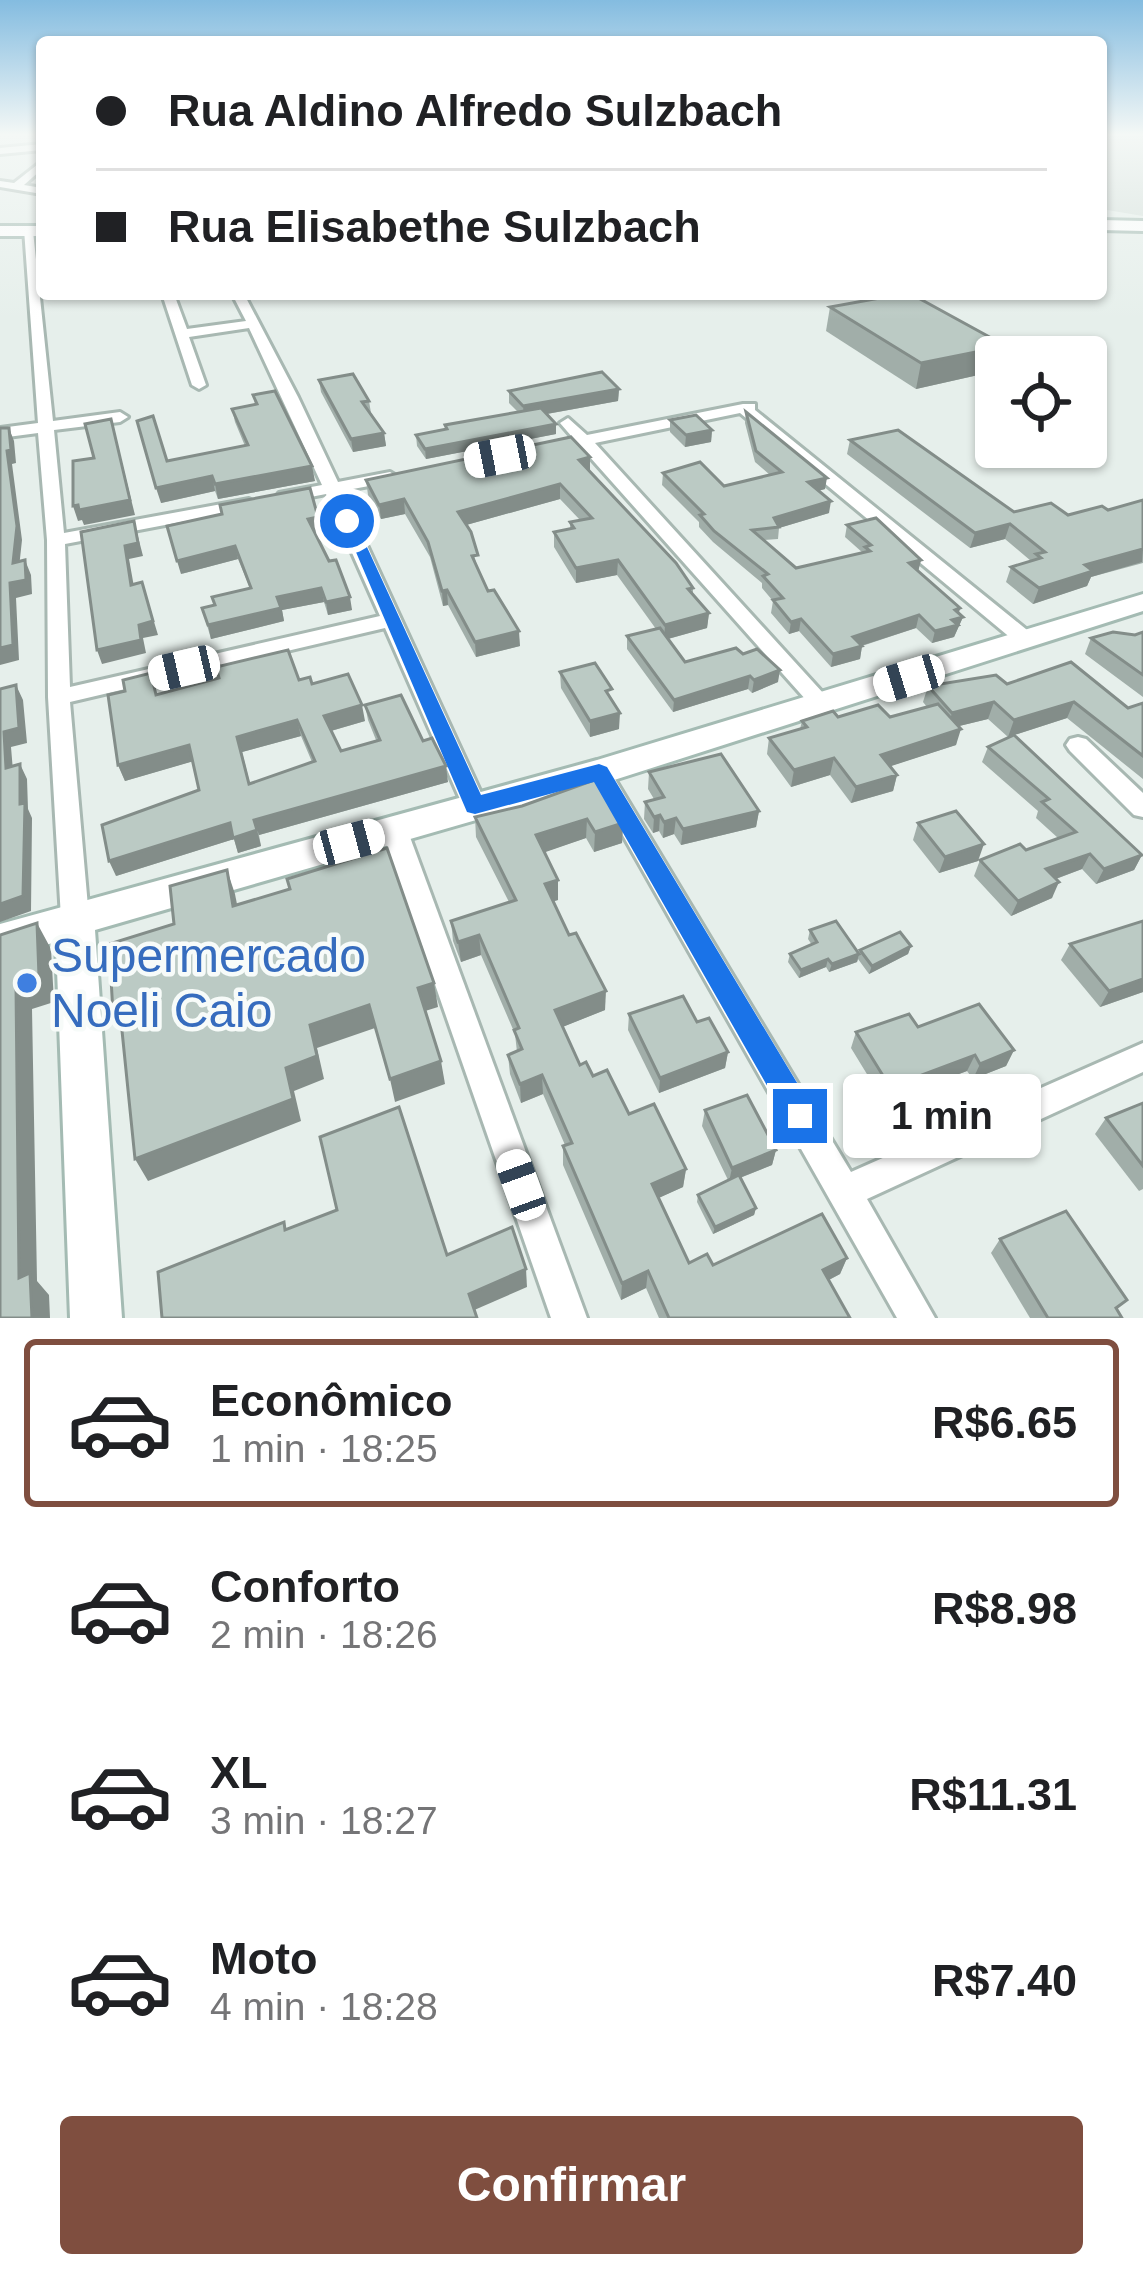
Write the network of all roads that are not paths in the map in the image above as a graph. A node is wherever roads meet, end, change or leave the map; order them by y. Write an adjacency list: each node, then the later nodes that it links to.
1 (1107, 225): 2 (street)
2 (1143, 226)
3 (35, 230): 4 (street)
4 (0, 231)
5 (38, 300): 13 (street)
6 (170, 300): 9 (street)
7 (241, 300): 8 (street)
8 (253, 324): 9 (street); 18 (street)
9 (181, 334): 10 (street)
10 (199, 385)
11 (120, 417): 13 (street)
12 (568, 422): 15 (street)
13 (44, 426): 14 (street); 19 (street)
14 (0, 433)
15 (583, 440): 16 (street); 22 (street); 24 (street)
16 (538, 449)
17 (401, 475): 18 (street)
18 (332, 488): 19 (street); 21 (street)
19 (56, 540): 23 (street)
20 (1143, 602): 22 (street)
21 (391, 620): 23 (street); 27 (street)
22 (1025, 640): 24 (street)
23 (59, 698): 30 (street)
24 (823, 705): 26 (street)
25 (1078, 745): 28 (street)
26 (599, 772): 27 (street); 33 (street)
27 (475, 806): 29 (street)
28 (1143, 808)
29 (394, 830): 30 (street); 35 (street)
30 (75, 918): 31 (street); 34 (street)
31 (0, 941)
32 (1143, 1057): 33 (street)
33 (845, 1192): 36 (street)
34 (96, 1318)
35 (568, 1318)
36 (917, 1318)

